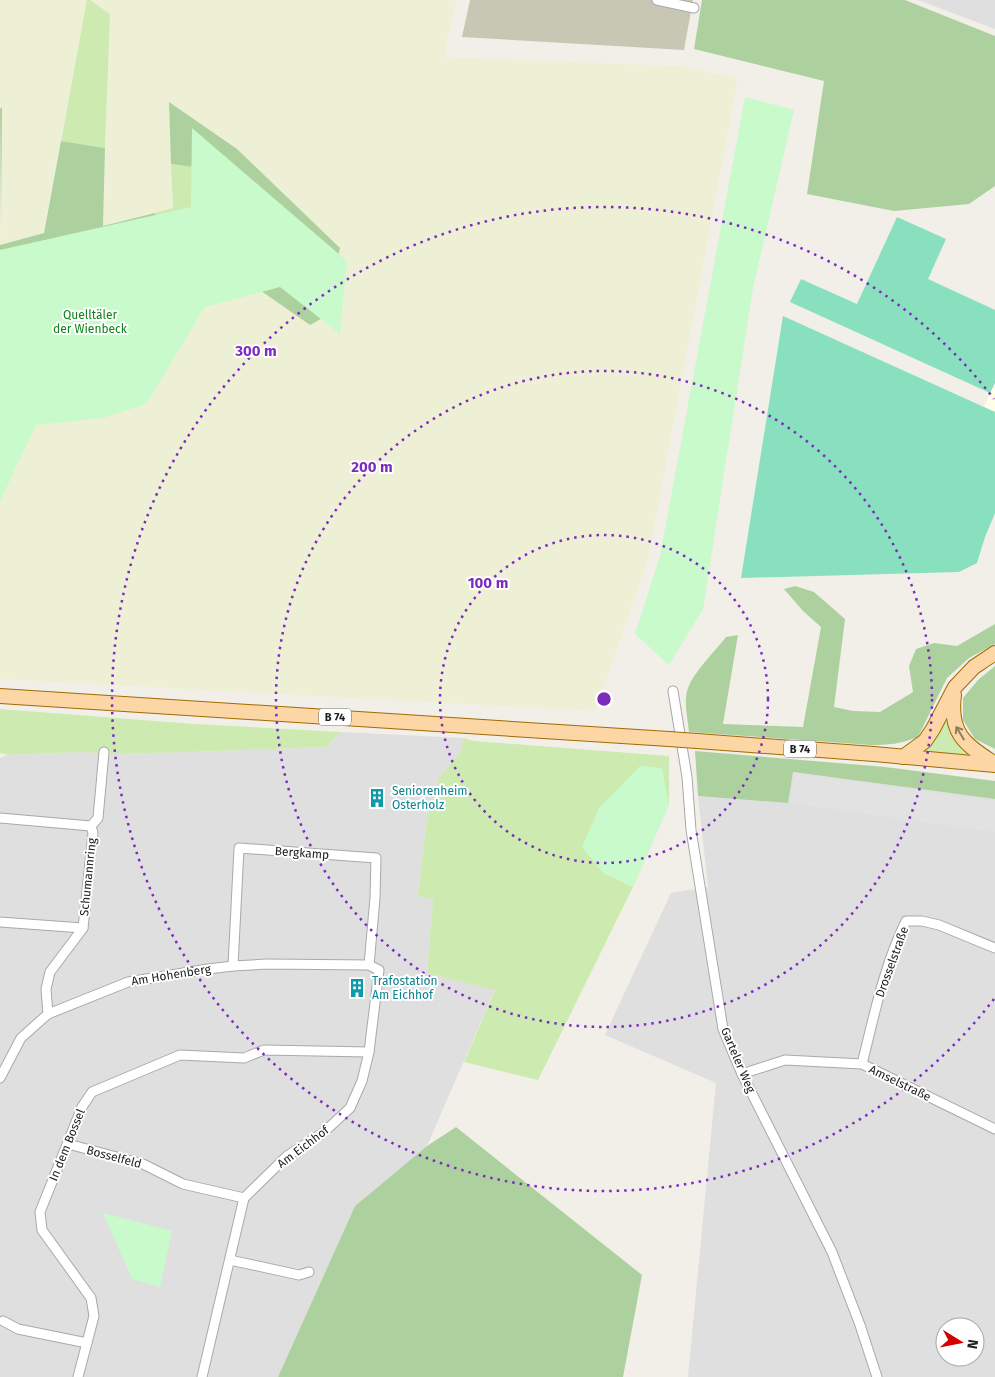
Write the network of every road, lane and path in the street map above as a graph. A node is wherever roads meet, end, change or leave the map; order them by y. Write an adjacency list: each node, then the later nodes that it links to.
1 (657, 0): 2 (street)
2 (694, 8)
3 (995, 653): 4 (main road)
4 (955, 687): 8 (main road); 9 (main road, one-way to 4)
5 (673, 691): 21 (street, Garteler Weg)
6 (0, 696): 8 (main road, B 74, bridge)
7 (104, 752): 11 (street, Schumannring)
8 (903, 757): 9 (main road, B 74)
9 (995, 764)
10 (0, 818): 11 (street, Schumannring)
11 (91, 826): 13 (street, Schumannring)
12 (0, 922): 13 (street, Schumannring)
13 (83, 928): 18 (street, Schumannring)
14 (995, 948): 20 (street, Drosselstraße)
15 (369, 965): 16 (street, Am Hohenberg); 16 (street, Bergkamp); 17 (street, Am Hohenberg)
16 (233, 966): 18 (street, Am Hohenberg)
17 (379, 970): 19 (street, Am Eichhof)
18 (48, 1014): 22 (street, Am Hohenberg)
19 (369, 1052): 24 (street, In dem Bossel); 25 (street, Am Eichhof)
20 (862, 1064): 21 (street, Amselstraße); 23 (street, Amselstraße)
21 (742, 1074): 32 (street, Garteler Weg)
22 (0, 1078)
23 (995, 1129)
24 (68, 1144): 25 (street, Bosselfeld); 29 (street, In dem Bossel)
25 (244, 1198): 26 (street)
26 (230, 1260): 27 (street); 31 (street)
27 (309, 1272)
28 (3, 1321): 29 (street)
29 (87, 1343): 30 (street, In dem Bossel)
30 (78, 1377)
31 (202, 1377)
32 (876, 1377)

